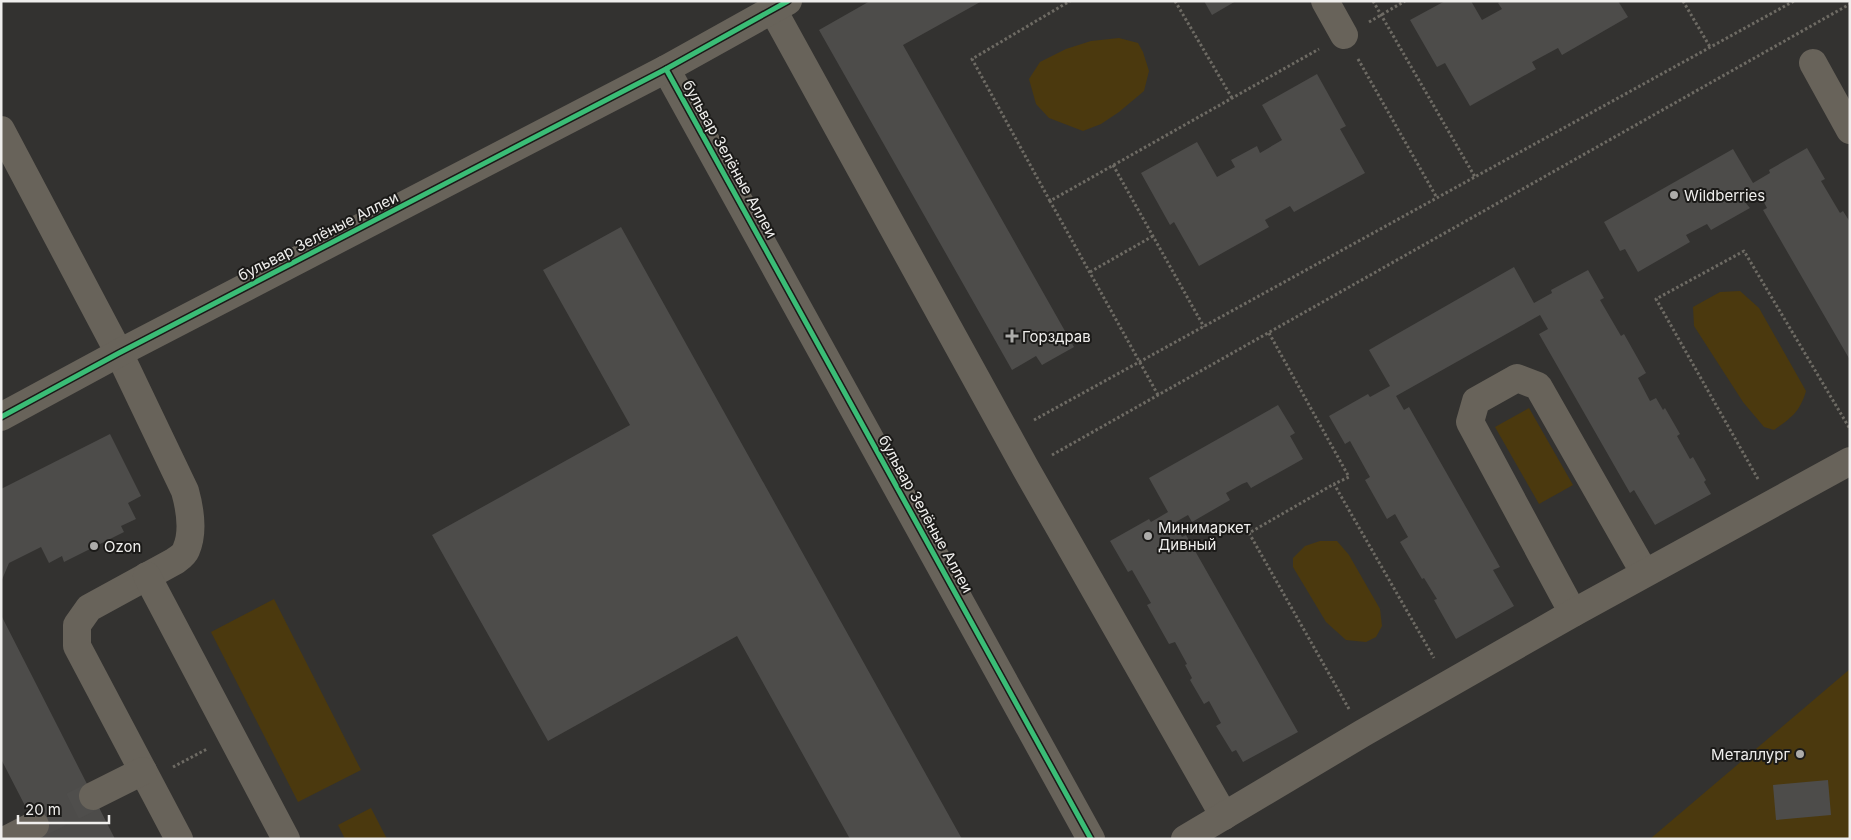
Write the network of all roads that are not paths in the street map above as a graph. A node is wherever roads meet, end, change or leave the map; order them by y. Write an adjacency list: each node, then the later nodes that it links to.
1 (1325, 1): 3 (street)
2 (780, 6): 5 (street); 16 (street)
3 (1344, 35)
4 (1813, 63): 7 (street)
5 (666, 70): 8 (street, бульвар Зелёные Аллеи); 21 (street, бульвар Зелёные Аллеи)
6 (1, 130): 8 (street)
7 (1850, 130)
8 (119, 353): 9 (street, бульвар Зелёные Аллеи); 12 (street)
9 (1, 416)
10 (1850, 461): 11 (street)
11 (1644, 572): 13 (street); 13 (street)
12 (147, 576): 14 (street); 20 (street)
13 (1573, 613): 16 (street)
14 (145, 776): 15 (street); 19 (street)
15 (93, 796)
16 (1224, 816): 22 (street)
17 (35, 825): 18 (street)
18 (8, 839)
19 (179, 839)
20 (286, 839)
21 (1091, 839)
22 (1185, 839)

